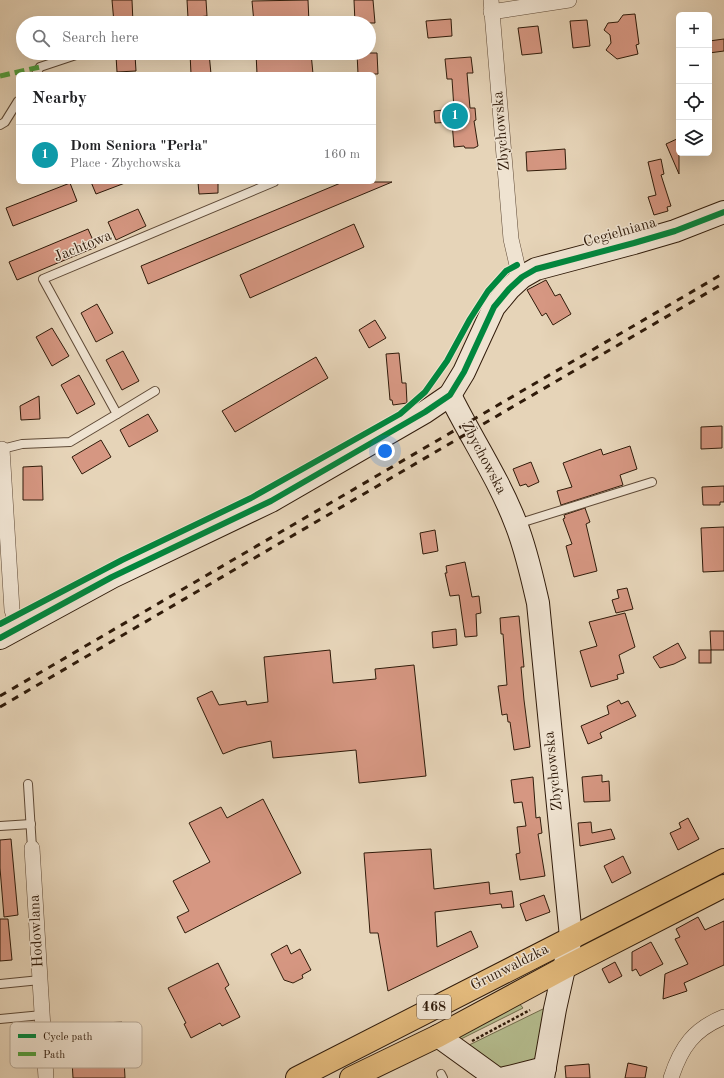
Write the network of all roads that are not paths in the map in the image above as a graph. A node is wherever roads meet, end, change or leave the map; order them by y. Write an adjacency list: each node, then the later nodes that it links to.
1 (569, 0): 2 (street)
2 (491, 6): 9 (street, Zbychowska)
3 (64, 60): 4 (lane)
4 (38, 70)
5 (16, 104): 6 (lane)
6 (0, 125)
7 (269, 184): 12 (lane, Jachtowa)
8 (724, 212): 9 (street, Cegielniana)
9 (522, 276): 11 (street)
10 (155, 392): 12 (lane)
11 (450, 395): 15 (street, Zbychowska); 16 (street)
12 (117, 414): 13 (lane)
13 (1, 449): 16 (street)
14 (652, 482): 15 (lane)
15 (516, 524): 23 (street, Zbychowska)
16 (9, 633)
17 (28, 784): 18 (lane, Hodowlana)
18 (31, 824): 19 (lane); 20 (lane, Hodowlana)
19 (0, 826)
20 (32, 848): 25 (street, Hodowlana)
21 (724, 860): 23 (main road, Grunwaldzka / 468)
22 (724, 886): 24 (main road, Grunwaldzka / 468)
23 (571, 937): 24 (street, Zbychowska); 35 (main road, Grunwaldzka / 468)
24 (564, 968): 31 (main road, Grunwaldzka / 468); 33 (street, Zbychowska)
25 (40, 980): 26 (lane); 27 (street, Hodowlana)
26 (0, 984)
27 (42, 1015): 29 (lane); 30 (street, Hodowlana)
28 (724, 1017): 39 (street)
29 (0, 1019)
30 (42, 1022)
31 (438, 1036): 36 (main road, Grunwaldzka / 468); 37 (street)
32 (45, 1068): 34 (street, Hodowlana)
33 (544, 1073): 38 (street)
34 (46, 1078)
35 (297, 1078)
36 (351, 1078)
37 (496, 1078)
38 (505, 1078)
39 (671, 1078)

